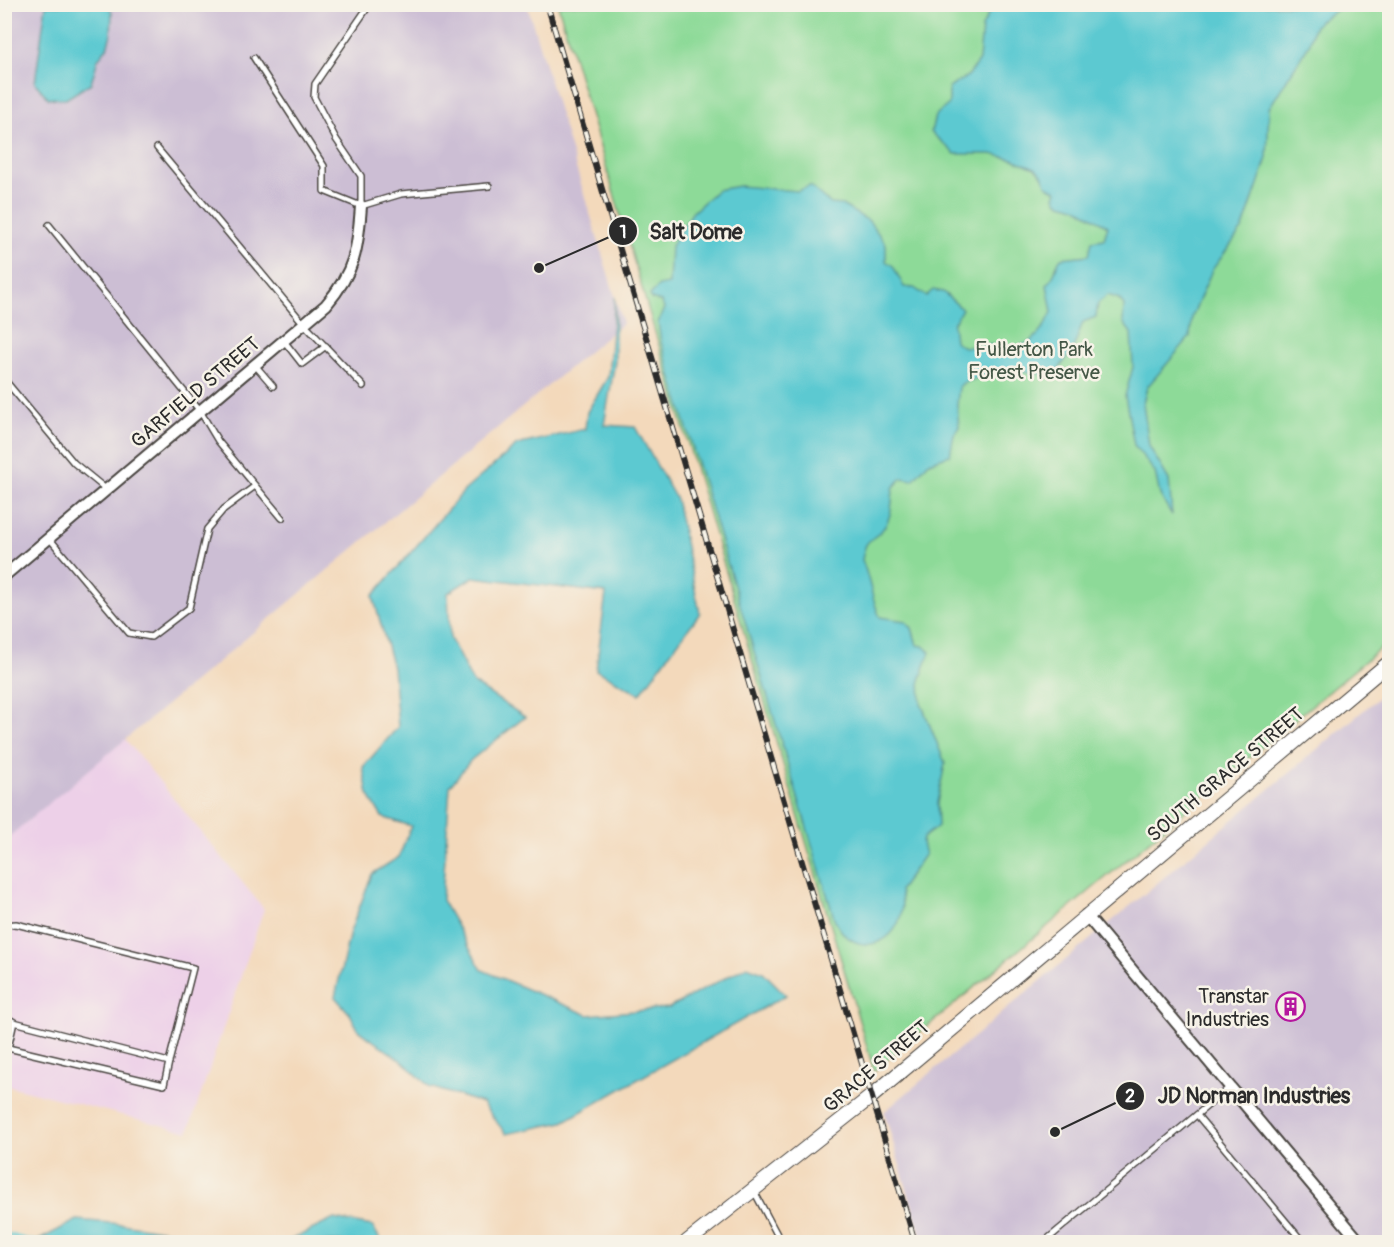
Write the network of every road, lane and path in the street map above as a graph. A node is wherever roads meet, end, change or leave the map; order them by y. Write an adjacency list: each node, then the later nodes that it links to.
1 (370, 4): 5 (lane)
2 (254, 58): 5 (lane)
3 (157, 148): 7 (lane)
4 (489, 186): 5 (lane)
5 (361, 206): 7 (street, GARFIELD STREET)
6 (49, 225): 14 (lane)
7 (304, 324): 8 (street, GARFIELD STREET); 9 (lane)
8 (284, 341): 9 (lane); 10 (street, GARFIELD STREET)
9 (326, 346): 13 (lane)
10 (255, 365): 12 (lane); 14 (street, GARFIELD STREET)
11 (4, 379): 16 (lane)
12 (273, 386)
13 (363, 386)
14 (200, 411): 15 (lane); 16 (street, GARFIELD STREET)
15 (255, 486): 17 (lane); 18 (lane)
16 (107, 490): 18 (street, GARFIELD STREET)
17 (282, 518)
18 (49, 538): 19 (street, GARFIELD STREET)
19 (4, 576)
20 (1389, 662): 21 (street, SOUTH GRACE STREET)
21 (1086, 915): 26 (street); 28 (street, GRACE STREET)
22 (4, 925): 25 (lane)
23 (4, 1016): 24 (lane)
24 (14, 1022): 25 (lane); 25 (lane)
25 (169, 1062)
26 (1230, 1087): 27 (lane); 33 (street)
27 (1197, 1115): 31 (lane); 32 (lane)
28 (753, 1190): 29 (street, GRACE STREET); 30 (lane)
29 (687, 1242)
30 (782, 1242)
31 (1044, 1242)
32 (1303, 1242)
33 (1360, 1242)

